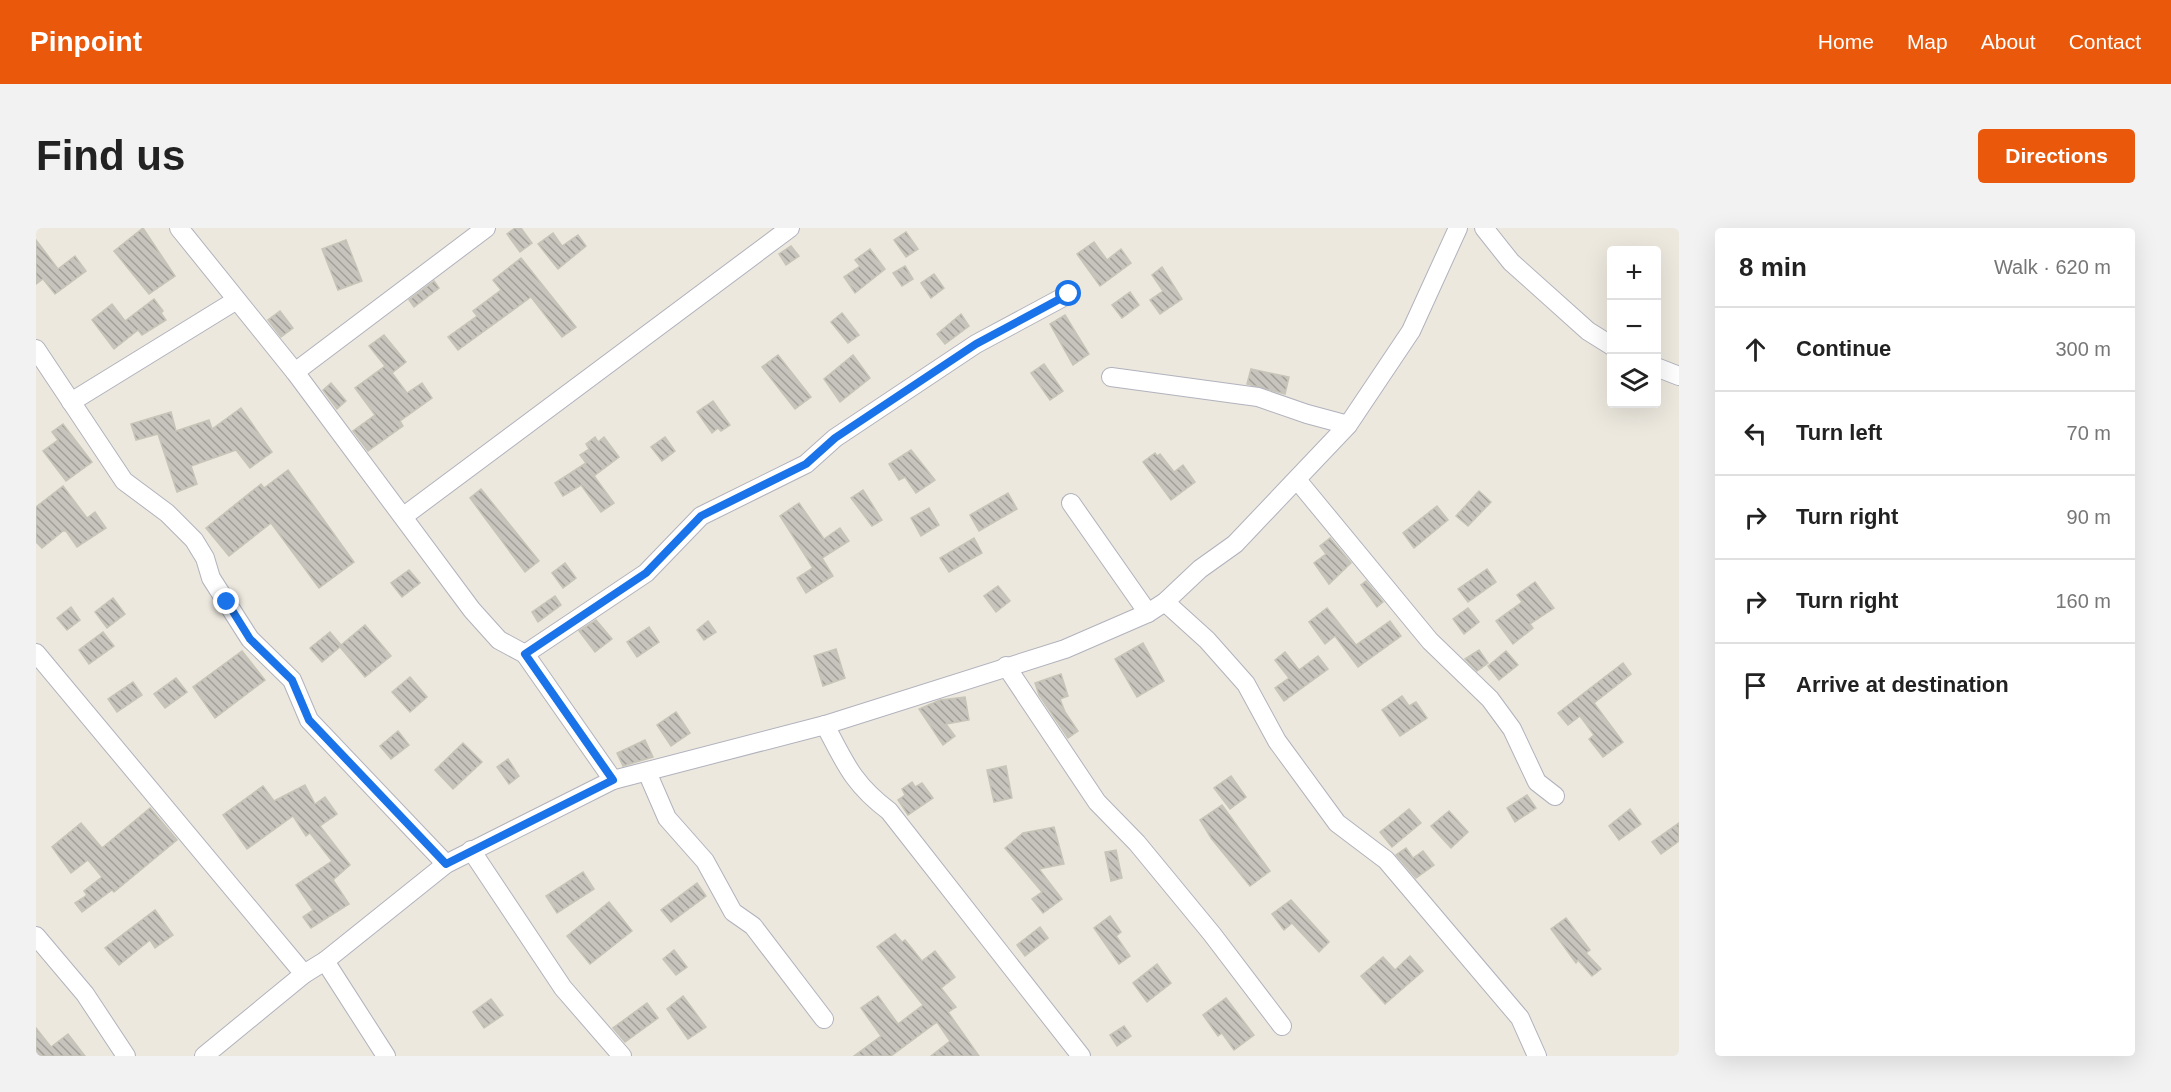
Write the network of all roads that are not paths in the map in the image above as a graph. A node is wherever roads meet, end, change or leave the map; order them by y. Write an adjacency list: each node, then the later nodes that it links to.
1 (486, 228): 11 (street)
2 (790, 228): 18 (street)
3 (1458, 228): 15 (street)
4 (1484, 228): 8 (street)
5 (184, 230): 7 (street)
6 (1069, 294): 22 (street)
7 (235, 301): 11 (street); 14 (street)
8 (1607, 343)
9 (36, 349): 14 (street)
10 (1661, 369): 12 (street)
11 (295, 372): 18 (street)
12 (1679, 376)
13 (1111, 377): 15 (street)
14 (71, 402): 29 (street)
15 (1348, 425): 16 (street)
16 (1298, 481): 19 (street); 27 (street)
17 (1071, 504): 20 (street)
18 (404, 516): 22 (street)
19 (1165, 602): 20 (street); 40 (street)
20 (1148, 613): 23 (street)
21 (36, 653): 32 (street)
22 (525, 654): 26 (street)
23 (1006, 666): 24 (street); 34 (street)
24 (825, 725): 25 (street); 39 (street)
25 (647, 772): 26 (street); 33 (street)
26 (613, 780): 28 (street)
27 (1555, 796)
28 (471, 850): 29 (street); 38 (street)
29 (446, 864): 31 (street)
30 (36, 936): 35 (street)
31 (325, 961): 32 (street); 37 (street)
32 (304, 974): 36 (street)
33 (824, 1018)
34 (1282, 1026)
35 (126, 1056)
36 (204, 1056)
37 (386, 1056)
38 (622, 1056)
39 (1081, 1056)
40 (1537, 1056)

